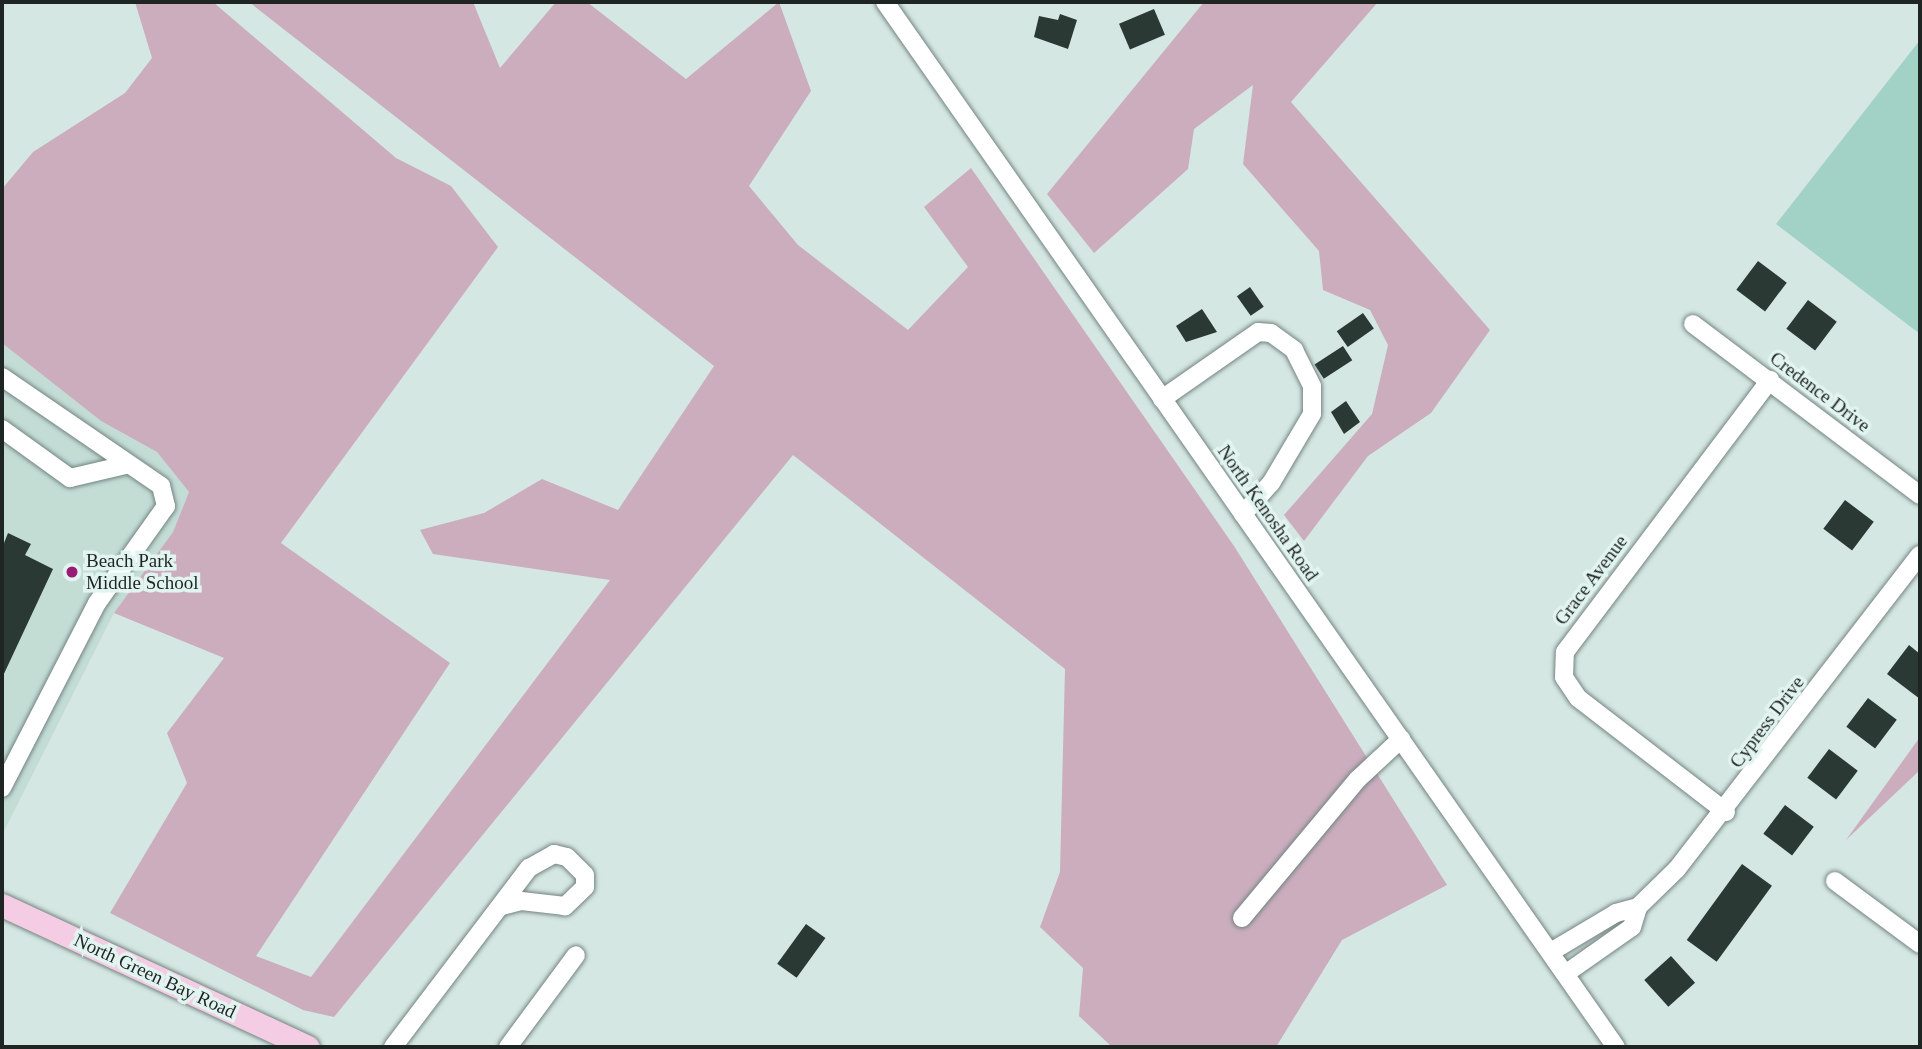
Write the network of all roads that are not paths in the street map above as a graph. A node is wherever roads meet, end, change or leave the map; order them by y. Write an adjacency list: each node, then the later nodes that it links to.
1 (885, 2): 5 (street, North Kenosha Road)
2 (1693, 324): 4 (street, Credence Drive)
3 (2, 377): 7 (street)
4 (1770, 380): 8 (street, Credence Drive); 13 (street, Grace Avenue)
5 (1162, 399): 9 (street, North Kenosha Road); 9 (street)
6 (2, 429): 7 (street)
7 (125, 465): 12 (street)
8 (1920, 495)
9 (1243, 514): 11 (street, North Kenosha Road)
10 (1920, 555): 13 (street, Cypress Drive)
11 (1401, 739): 18 (street); 20 (street, North Kenosha Road)
12 (2, 788)
13 (1726, 812): 17 (street, Cypress Drive)
14 (1835, 881): 19 (street)
15 (2, 905): 23 (main road, North Green Bay Road)
16 (502, 906): 24 (street)
17 (1638, 907): 20 (street, Cypress Drive); 22 (street, Cypress Drive)
18 (1242, 918)
19 (1920, 944)
20 (1554, 950): 22 (street, North Kenosha Road)
21 (576, 955): 25 (street)
22 (1568, 972): 26 (street, North Kenosha Road)
23 (308, 1047)
24 (393, 1047)
25 (508, 1047)
26 (1616, 1047)

